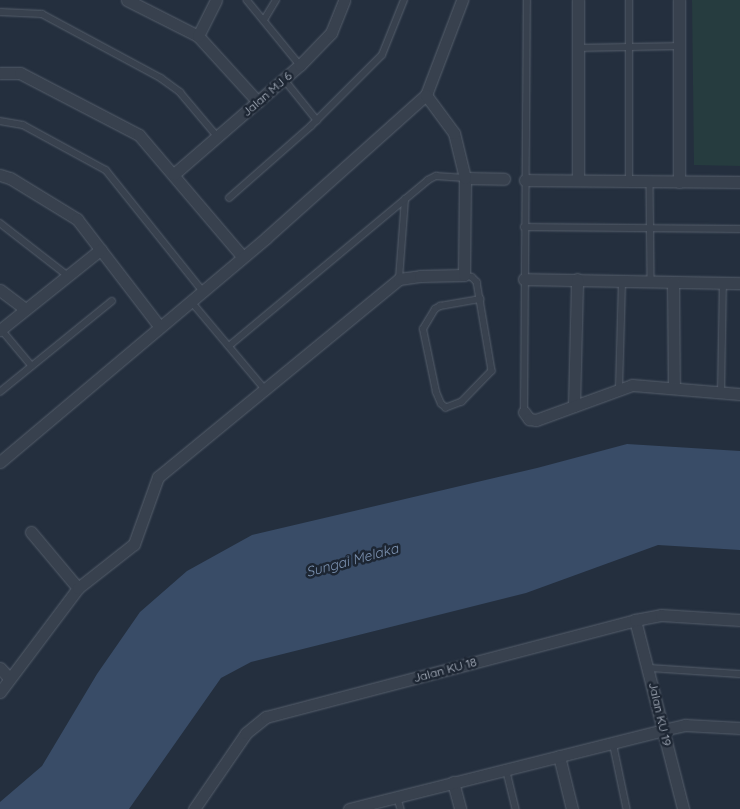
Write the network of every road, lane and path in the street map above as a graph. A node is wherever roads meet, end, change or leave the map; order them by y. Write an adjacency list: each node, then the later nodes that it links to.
1 (127, 0): 14 (street)
2 (216, 0): 14 (street)
3 (247, 0): 13 (lane)
4 (276, 0): 13 (lane)
5 (344, 0): 18 (street, Jalan MJ 6)
6 (404, 0): 23 (lane)
7 (462, 0): 21 (street)
8 (527, 0): 30 (lane)
9 (578, 0): 17 (street)
10 (629, 0): 16 (lane)
11 (679, 0): 15 (street)
12 (0, 12): 25 (lane)
13 (264, 20): 18 (lane)
14 (198, 36): 22 (street)
15 (679, 46): 16 (lane); 34 (street)
16 (629, 47): 17 (lane); 32 (lane)
17 (579, 48): 31 (street)
18 (300, 65): 20 (street, Jalan MJ 6)
19 (0, 73): 26 (street)
20 (284, 79): 22 (street, Jalan MJ 6); 23 (lane)
21 (426, 96): 28 (street); 43 (street)
22 (258, 102): 25 (street, Jalan MJ 6)
23 (317, 120): 36 (lane)
24 (0, 121): 55 (lane)
25 (218, 136): 26 (street, Jalan MJ 6)
26 (174, 174): 43 (street)
27 (0, 175): 42 (street)
28 (465, 178): 29 (street); 37 (lane); 45 (street)
29 (504, 179)
30 (525, 180): 31 (street); 39 (lane)
31 (578, 180): 32 (street)
32 (628, 181): 33 (street)
33 (650, 181): 34 (street); 40 (lane)
34 (679, 182): 35 (street)
35 (740, 182)
36 (229, 198)
37 (405, 199): 46 (lane); 62 (lane)
38 (0, 223): 44 (lane)
39 (524, 227): 40 (lane); 47 (lane)
40 (650, 227): 41 (lane); 50 (lane)
41 (740, 229)
42 (101, 249): 44 (street); 60 (street)
43 (243, 257): 55 (street)
44 (66, 275): 59 (street)
45 (464, 275): 46 (street); 56 (lane)
46 (399, 279): 64 (street)
47 (524, 279): 48 (street); 71 (lane)
48 (577, 279): 49 (street); 70 (street)
49 (622, 280): 50 (street); 66 (lane)
50 (651, 281): 51 (street)
51 (673, 282): 52 (street); 65 (street)
52 (723, 282): 53 (street); 68 (lane)
53 (740, 283)
54 (0, 290): 59 (street)
55 (203, 291): 58 (street)
56 (480, 299): 56 (lane)
57 (112, 301): 63 (lane)
58 (191, 301): 60 (street); 62 (lane)
59 (25, 310): 61 (street)
60 (160, 327): 72 (street)
61 (0, 330): 63 (lane)
62 (229, 346): 64 (lane)
63 (32, 366): 67 (lane)
64 (264, 388): 74 (street)
65 (674, 388): 66 (street); 68 (street)
66 (619, 389): 70 (street)
67 (0, 392)
68 (722, 394): 69 (street)
69 (740, 394)
70 (574, 406): 71 (street)
71 (524, 412)
72 (0, 462)
73 (31, 532): 74 (street)
74 (78, 588): 80 (street)
75 (635, 620): 76 (street, Jalan KU 18); 78 (street, Jalan KU 19); 89 (street, Jalan KU 18)
76 (740, 620)
77 (0, 668): 80 (street)
78 (649, 668): 79 (lane); 83 (street, Jalan KU 19)
79 (740, 674)
80 (9, 678): 81 (street)
81 (0, 692)
82 (740, 728): 83 (street)
83 (663, 730): 84 (street); 96 (street, Jalan KU 19)
84 (613, 742): 85 (street); 95 (lane)
85 (559, 756): 86 (street); 94 (street)
86 (506, 768): 87 (street); 93 (lane)
87 (453, 782): 88 (street); 92 (street)
88 (397, 796): 90 (street); 91 (lane)
89 (194, 809)
90 (350, 809)
91 (401, 809)
92 (460, 809)
93 (516, 809)
94 (572, 809)
95 (627, 809)
96 (683, 809)

